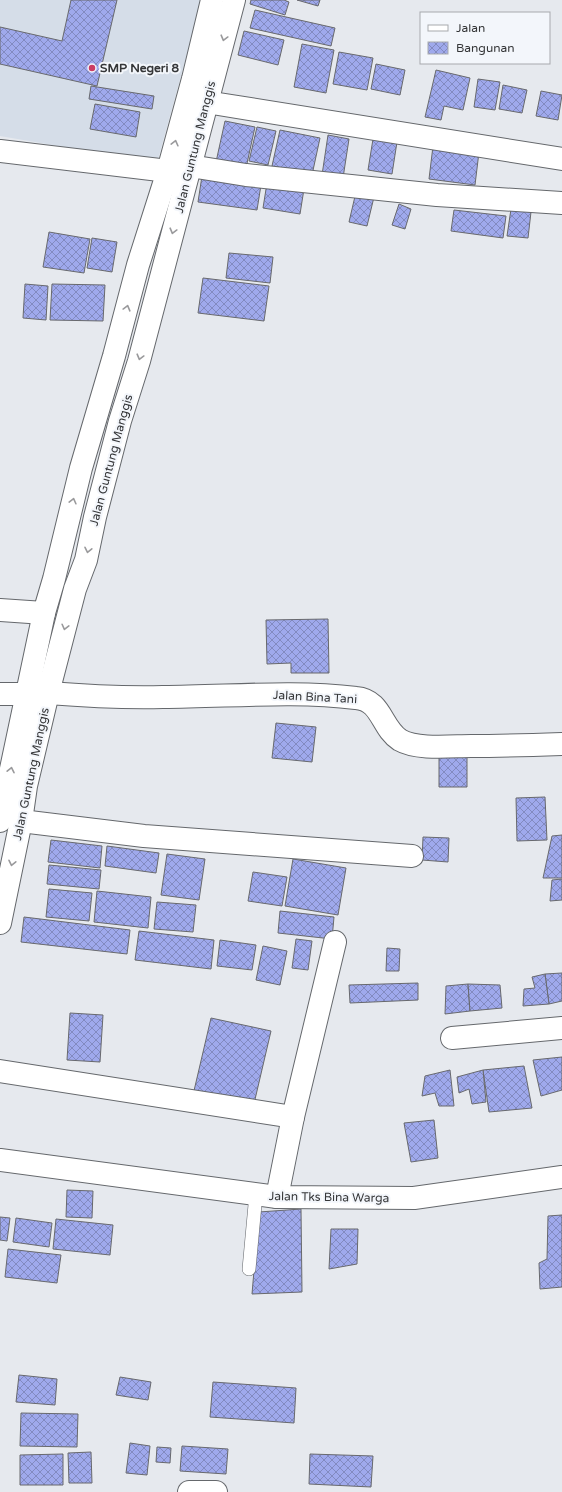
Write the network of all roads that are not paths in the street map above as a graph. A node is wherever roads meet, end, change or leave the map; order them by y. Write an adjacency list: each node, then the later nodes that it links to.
1 (212, 0): 7 (street, Jalan Guntung Manggis, one-way to 1)
2 (234, 0): 3 (street, Jalan Guntung Manggis, one-way to 3)
3 (206, 102): 5 (street); 6 (street, Jalan Guntung Manggis)
4 (0, 151): 7 (street)
5 (562, 159)
6 (190, 166): 8 (street); 11 (street, Jalan Guntung Manggis, one-way to 11)
7 (168, 171): 10 (street, Jalan Guntung Manggis, one-way to 7)
8 (562, 203)
9 (0, 610): 10 (street)
10 (44, 613): 13 (street, Jalan Guntung Manggis)
11 (48, 693): 14 (street, Jalan Bina Tani); 15 (street, Jalan Guntung Manggis)
12 (0, 694): 13 (street)
13 (26, 694): 15 (street, Jalan Guntung Manggis, one-way to 13)
14 (562, 744)
15 (11, 821): 16 (street); 17 (street, Jalan Guntung Manggis, one-way to 17)
16 (412, 856)
17 (0, 923)
18 (335, 942): 22 (street)
19 (562, 1028): 20 (street)
20 (452, 1038)
21 (0, 1071): 22 (street)
22 (293, 1117): 25 (street)
23 (0, 1160): 25 (street, Jalan Tks Bina Warga)
24 (562, 1177): 25 (street, Jalan Tks Bina Warga)
25 (266, 1196): 26 (lane)
26 (249, 1269)

